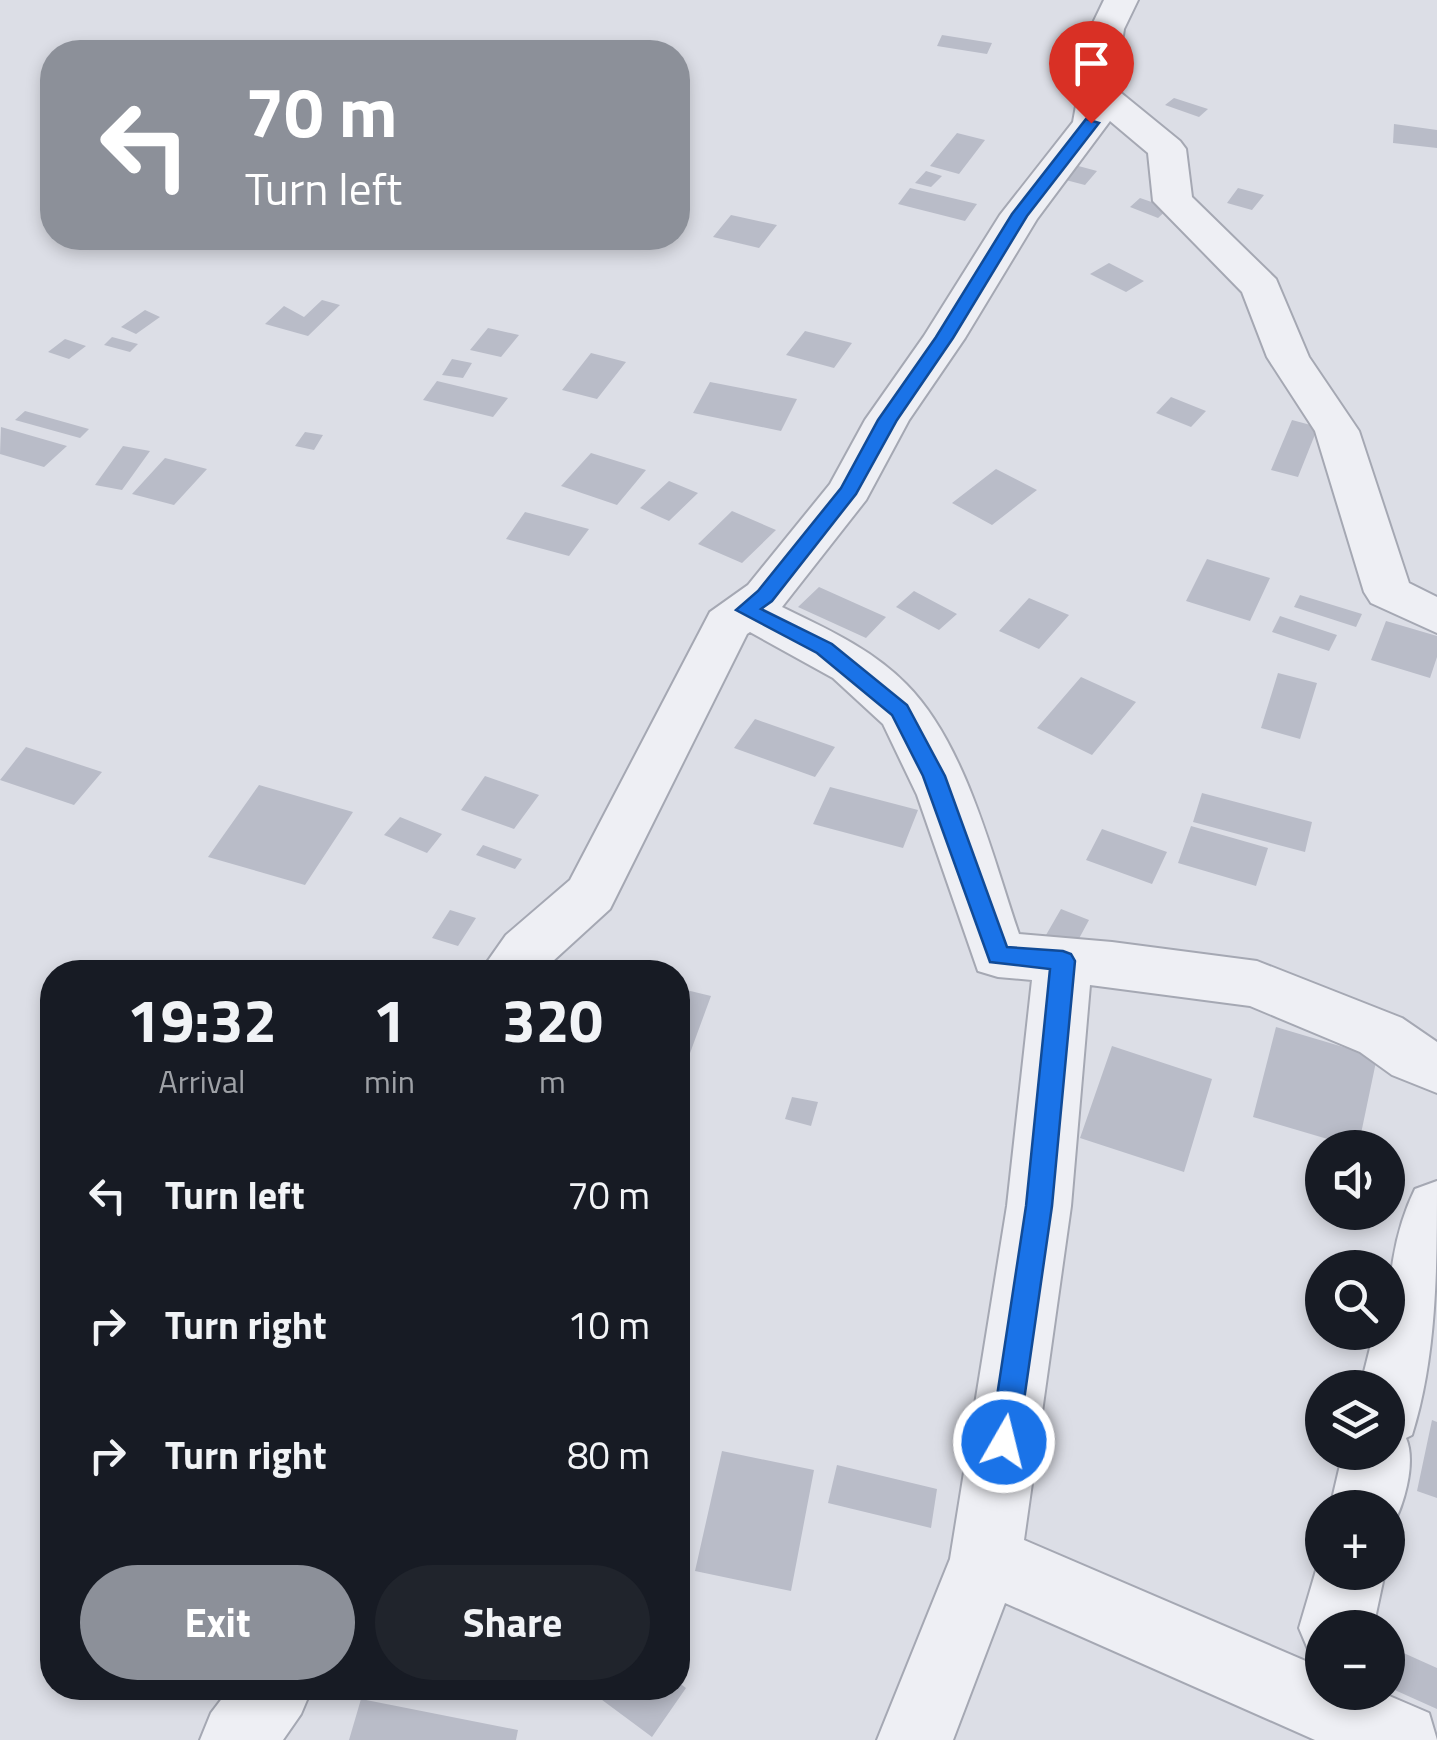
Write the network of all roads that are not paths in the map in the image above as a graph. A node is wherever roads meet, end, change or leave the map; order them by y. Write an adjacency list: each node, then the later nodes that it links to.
1 (1121, 0): 2 (street)
2 (1098, 92): 3 (street); 4 (street)
3 (746, 610): 5 (street); 6 (street)
4 (1437, 617)
5 (517, 960)
6 (1063, 961): 7 (street); 10 (street)
7 (1437, 1068)
8 (1437, 1208): 9 (street)
9 (1398, 1370)
10 (986, 1559): 11 (street); 15 (street)
11 (1305, 1687)
12 (266, 1700): 14 (street)
13 (1350, 1710): 16 (street)
14 (238, 1740)
15 (915, 1740)
16 (1402, 1740)

